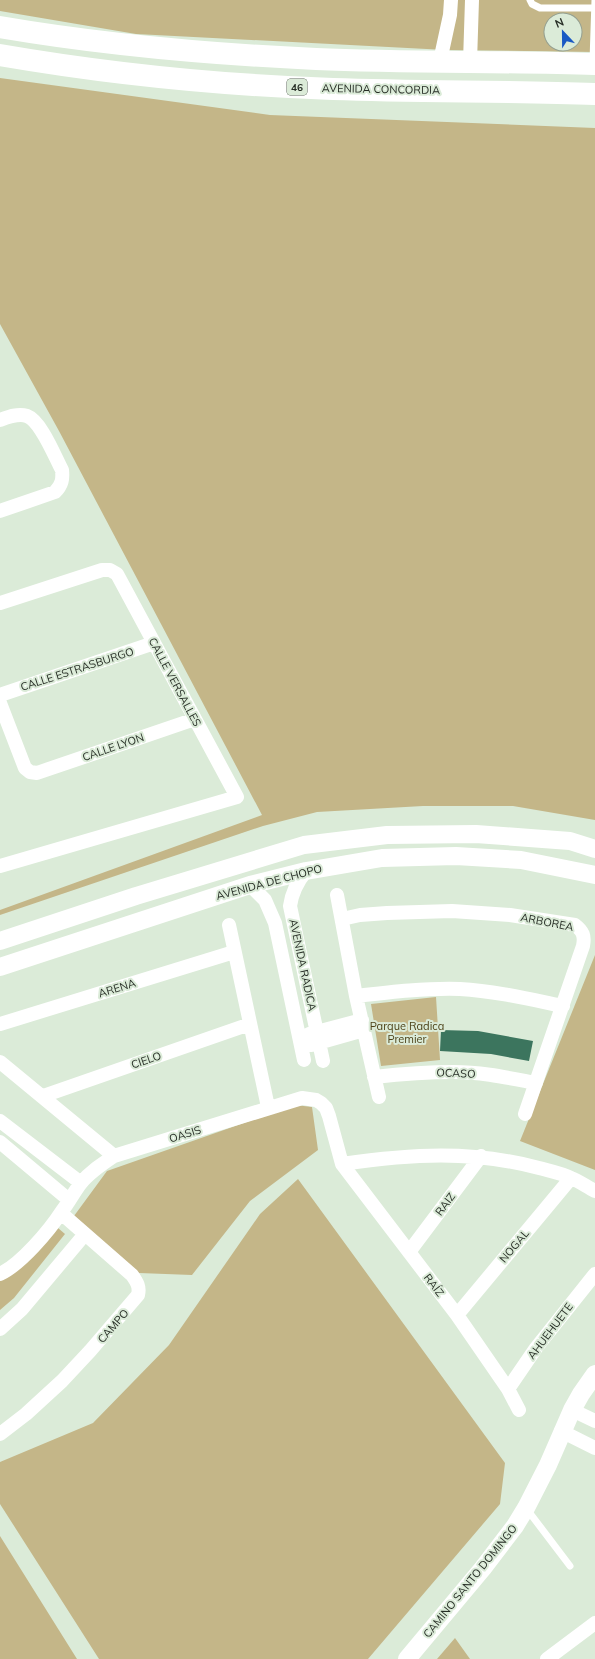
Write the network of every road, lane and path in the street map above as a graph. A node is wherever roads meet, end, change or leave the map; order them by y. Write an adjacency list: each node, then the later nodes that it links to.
1 (450, 0): 9 (street)
2 (472, 0): 10 (street)
3 (530, 0): 6 (lane)
4 (560, 0): 6 (lane)
5 (595, 5): 6 (lane); 11 (lane)
6 (560, 8)
7 (0, 27): 9 (main road)
8 (0, 55): 12 (main road, AVENIDA CONCORDIA / 46)
9 (440, 61): 10 (main road)
10 (470, 62): 11 (main road)
11 (594, 63)
12 (595, 94)
13 (0, 420): 14 (street)
14 (0, 511)
15 (0, 603): 16 (street, CALLE VERSALLES)
16 (154, 643): 17 (street, CALLE ESTRASBURGO); 19 (street, CALLE VERSALLES)
17 (0, 695)
18 (0, 703): 19 (street, CALLE LYON)
19 (195, 719): 21 (street, CALLE VERSALLES)
20 (595, 849): 26 (street)
21 (0, 866)
22 (306, 871): 23 (street, AVENIDA DE CHOPO); 24 (street, AVENIDA DE CHOPO); 38 (street, AVENIDA RADICA)
23 (595, 876)
24 (250, 885): 28 (street, AVENIDA DE CHOPO); 38 (street, AVENIDA RADICA)
25 (337, 895): 27 (street)
26 (136, 896): 28 (street); 30 (street)
27 (342, 919): 33 (street); 34 (street, ARBOREA)
28 (143, 920): 32 (street, AVENIDA DE CHOPO)
29 (229, 925): 31 (street)
30 (0, 941)
31 (234, 952): 35 (street, ARENA); 36 (street)
32 (0, 967)
33 (356, 996): 34 (street); 37 (street)
34 (562, 1006): 42 (street, ARBOREA)
35 (0, 1024)
36 (250, 1024): 43 (street, CIELO); 46 (street)
37 (363, 1025): 38 (street); 41 (street)
38 (318, 1037): 40 (street, AVENIDA RADICA)
39 (0, 1062): 43 (street)
40 (323, 1062)
41 (374, 1077): 42 (street, OCASO); 44 (street)
42 (536, 1082): 47 (street, ARBOREA)
43 (43, 1096): 51 (street)
44 (379, 1097)
45 (316, 1100): 46 (street, OASIS); 53 (street, RAÍZ)
46 (268, 1107): 51 (street, OASIS)
47 (525, 1114)
48 (0, 1120): 49 (street)
49 (15, 1132): 50 (street); 55 (street)
50 (2, 1147): 57 (street)
51 (114, 1156): 55 (street, OASIS)
52 (481, 1156): 53 (street); 54 (street); 60 (street, RAIZ)
53 (342, 1164): 60 (street, RAÍZ)
54 (571, 1178): 56 (street); 63 (street, NOGAL)
55 (81, 1183): 57 (street, OASIS)
56 (595, 1191)
57 (70, 1200): 58 (street, OASIS)
58 (61, 1213): 59 (street, CAMPO); 61 (street, OASIS)
59 (85, 1234): 64 (street); 71 (street, CAMPO)
60 (409, 1252): 63 (street, RAÍZ)
61 (0, 1274)
62 (595, 1274): 66 (street, AHUEHUETE)
63 (457, 1316): 66 (street, RAÍZ)
64 (0, 1329)
65 (595, 1374): 68 (street, CAMINO SANTO DOMINGO)
66 (508, 1389): 67 (street, RAÍZ)
67 (519, 1410)
68 (572, 1410): 69 (street); 70 (street, CAMINO SANTO DOMINGO)
69 (595, 1421)
70 (561, 1431): 72 (street); 73 (street, CAMINO SANTO DOMINGO)
71 (0, 1434)
72 (595, 1448)
73 (526, 1508): 74 (lane); 76 (street, CAMINO SANTO DOMINGO)
74 (570, 1566)
75 (595, 1623): 77 (street)
76 (407, 1659)
77 (547, 1659)

